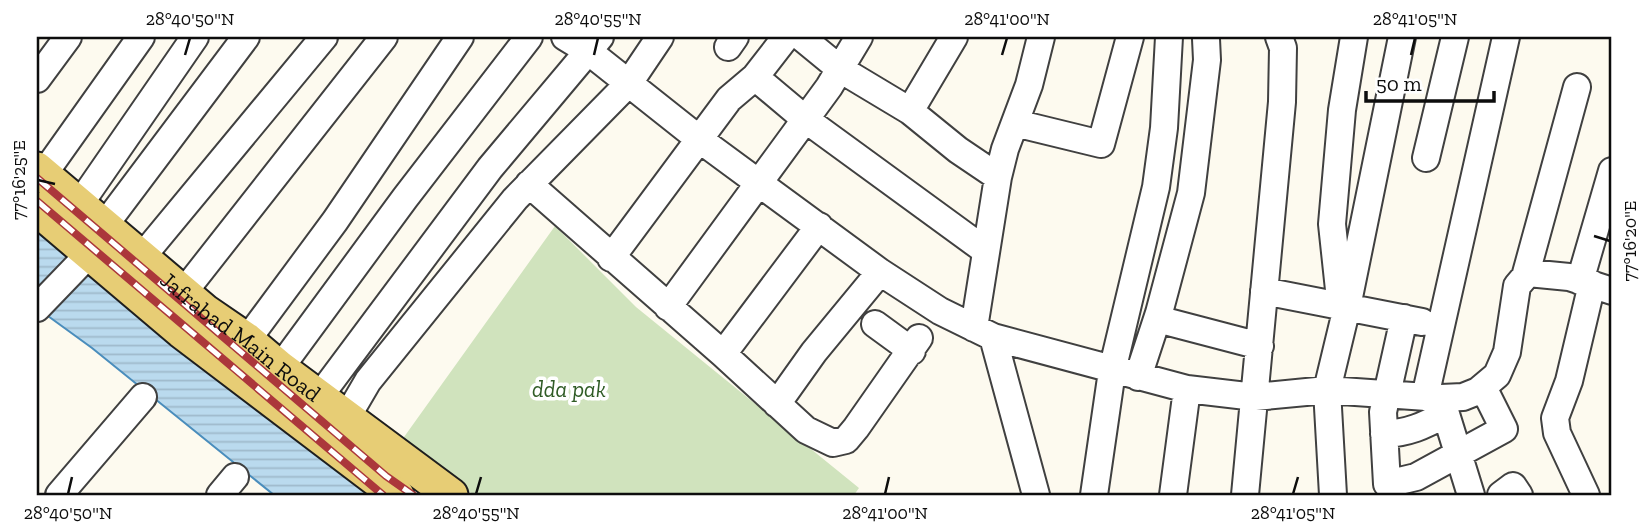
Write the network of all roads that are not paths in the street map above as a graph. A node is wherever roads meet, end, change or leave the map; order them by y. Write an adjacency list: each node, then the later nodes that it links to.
1 (68, 37): 27 (street)
2 (141, 37): 36 (street)
3 (195, 37): 40 (street)
4 (246, 37): 43 (street)
5 (324, 37): 45 (street)
6 (384, 37): 51 (street)
7 (460, 37): 60 (street)
8 (530, 37): 63 (street)
9 (565, 37): 24 (street)
10 (660, 37): 28 (street)
11 (786, 37): 26 (street)
12 (801, 37): 25 (street)
13 (859, 37): 25 (street)
14 (954, 37): 30 (street)
15 (1041, 37): 32 (street)
16 (1130, 37): 32 (street)
17 (1169, 37): 64 (street)
18 (1210, 37): 56 (street)
19 (1279, 37): 50 (street)
20 (1354, 37): 52 (street)
21 (1402, 37): 52 (street)
22 (1455, 37): 34 (street)
23 (1506, 37): 58 (street)
24 (594, 44): 28 (street); 71 (street)
25 (840, 69): 30 (street); 31 (street)
26 (755, 77): 31 (street); 33 (street)
27 (37, 79)
28 (629, 82): 33 (street); 39 (street)
29 (1577, 87): 48 (street)
30 (910, 111): 37 (street)
31 (805, 119): 38 (street); 44 (street)
32 (1015, 122): 37 (street)
33 (699, 139): 38 (street); 46 (street)
34 (1426, 158)
35 (1612, 171): 49 (street)
36 (40, 172): 40 (main road, Jafrabad Main Road)
37 (998, 177): 44 (street)
38 (759, 181): 42 (street); 53 (street)
39 (529, 184): 46 (street); 75 (street)
40 (79, 205): 43 (main road, Jafrabad Main Road)
41 (37, 209): 43 (main road, Jafrabad Main Road)
42 (819, 226): 47 (street); 62 (street)
43 (97, 239): 45 (main road, Jafrabad Main Road); 54 (street); 77 (main road, Jafrabad Main Road)
44 (986, 251): 59 (street)
45 (141, 258): 51 (main road, Jafrabad Main Road)
46 (611, 258): 53 (street)
47 (880, 272): 59 (street); 74 (street)
48 (1525, 277): 49 (street); 66 (street)
49 (1595, 285): 90 (street)
50 (1264, 291): 52 (street); 61 (street)
51 (183, 293): 60 (main road, Jafrabad Main Road)
52 (1344, 306): 55 (street); 68 (street)
53 (668, 307): 62 (street)
54 (37, 308)
55 (1404, 318): 58 (street); 69 (street)
56 (1157, 319): 61 (street); 65 (street)
57 (875, 324): 74 (street)
58 (1441, 326): 73 (street)
59 (983, 332): 64 (street); 82 (street)
60 (247, 340): 63 (main road, Jafrabad Main Road)
61 (1260, 346): 72 (street)
62 (723, 354): 74 (street)
63 (280, 368): 71 (main road, Jafrabad Main Road)
64 (1112, 371): 65 (street); 83 (street)
65 (1138, 377): 67 (street)
66 (1483, 387): 73 (street); 78 (street)
67 (1187, 389): 72 (street); 84 (street)
68 (1328, 390): 69 (street); 72 (street); 86 (street)
69 (1385, 395): 73 (street); 76 (street)
70 (143, 397): 79 (street)
71 (319, 397): 75 (main road, Jafrabad Main Road)
72 (1255, 397): 85 (street)
73 (1437, 403): 76 (street); 78 (street)
74 (777, 404)
75 (347, 417): 77 (main road, Jafrabad Main Road)
76 (1384, 434): 78 (street)
77 (363, 449): 80 (main road, Jafrabad Main Road); 81 (main road, Jafrabad Main Road)
78 (1457, 456): 87 (street)
79 (59, 495)
80 (397, 495)
81 (451, 495)
82 (1036, 495)
83 (1094, 495)
84 (1173, 495)
85 (1245, 495)
86 (1333, 495)
87 (1471, 495)
88 (1501, 495): 89 (street)
89 (1519, 495)
90 (1586, 495)

